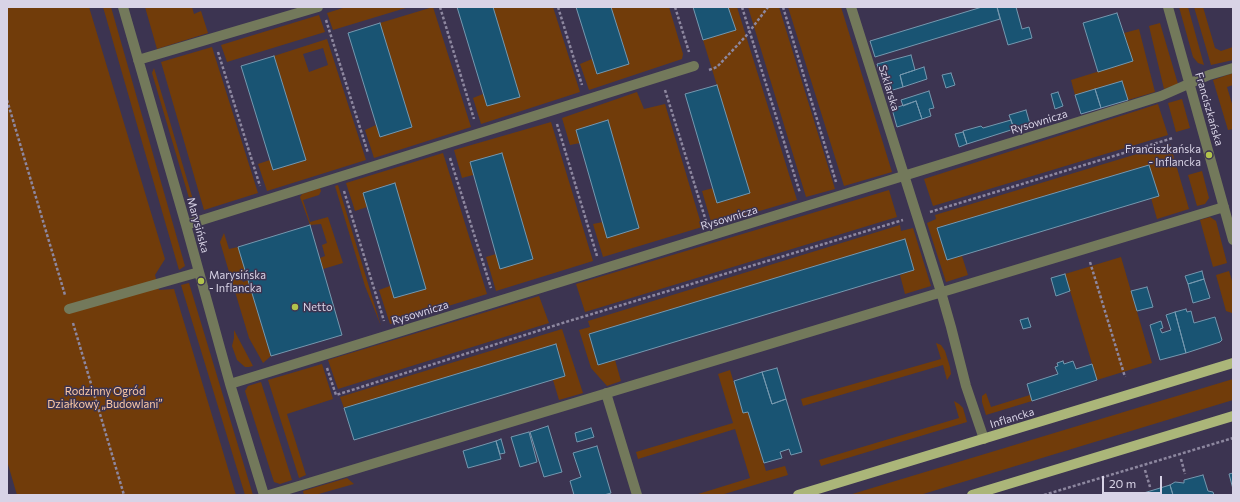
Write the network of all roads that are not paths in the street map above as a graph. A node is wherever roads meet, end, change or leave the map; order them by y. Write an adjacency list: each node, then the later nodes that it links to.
1 (123, 7): 5 (street, Marysińska)
2 (851, 7): 9 (street, Szklarska)
3 (1168, 7): 8 (street, Franciszkańska)
4 (321, 11): 5 (street)
5 (138, 60): 11 (street, Marysińska)
6 (694, 66): 11 (street)
7 (1233, 68): 8 (street, Rysownicza)
8 (1189, 85): 9 (street, Rysownicza); 10 (street, Franciszkańska)
9 (904, 177): 14 (street, Szklarska); 17 (street, Rysownicza)
10 (1224, 207): 12 (street, Franciszkańska); 14 (street)
11 (186, 225): 13 (street, Marysińska)
12 (1233, 240)
13 (199, 272): 15 (street); 17 (street, Marysińska)
14 (940, 292): 18 (street); 20 (street, Szklarska)
15 (69, 309)
16 (1233, 363): 20 (main road, Inflancka)
17 (230, 384): 21 (street, Marysińska)
18 (606, 393): 22 (street); 23 (street)
19 (1233, 416): 25 (main road)
20 (984, 439): 24 (main road, Inflancka)
21 (264, 495)
22 (269, 495)
23 (637, 495)
24 (798, 495)
25 (972, 495)

